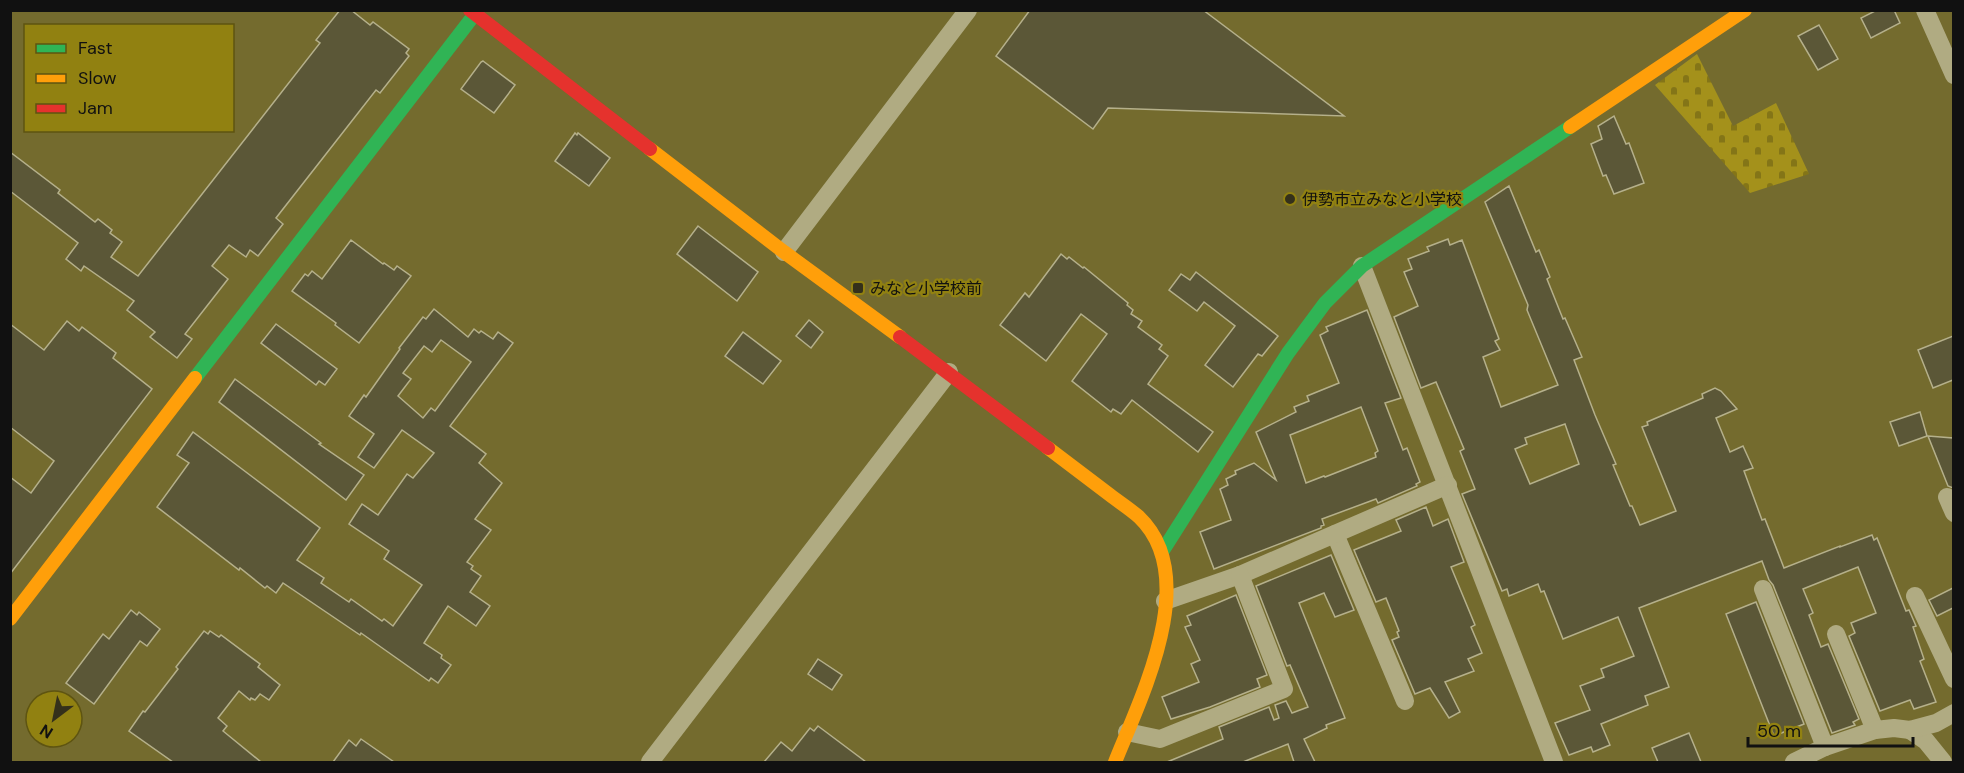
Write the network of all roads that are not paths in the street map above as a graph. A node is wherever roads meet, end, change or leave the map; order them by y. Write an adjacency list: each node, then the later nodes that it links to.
1 (968, 10): 6 (street)
2 (1745, 10): 7 (street)
3 (1925, 10): 5 (street)
4 (475, 12): 6 (street); 16 (street)
5 (1953, 75)
6 (784, 252): 8 (street)
7 (1362, 266): 9 (street); 11 (street)
8 (950, 372): 11 (street); 25 (street)
9 (1448, 485): 10 (street); 27 (street)
10 (1335, 534): 12 (street); 19 (street)
11 (1162, 552): 15 (street)
12 (1240, 575): 15 (street); 23 (street)
13 (1763, 589): 24 (street)
14 (1915, 596): 18 (street)
15 (1165, 601): 23 (street)
16 (10, 619)
17 (1836, 634): 21 (street)
18 (1953, 679)
19 (1405, 701)
20 (1953, 713): 22 (street)
21 (1875, 730): 22 (street); 24 (street)
22 (1910, 730): 29 (street)
23 (1127, 732): 26 (street)
24 (1825, 747): 28 (street)
25 (650, 762)
26 (1115, 762)
27 (1554, 762)
28 (1798, 762)
29 (1943, 762)

